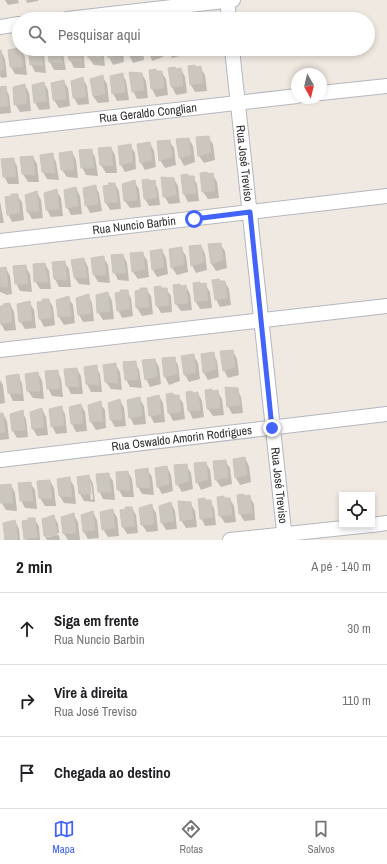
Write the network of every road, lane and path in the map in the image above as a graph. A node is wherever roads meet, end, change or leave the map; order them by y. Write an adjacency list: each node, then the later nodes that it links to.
1 (229, 0): 2 (street); 3 (street)
2 (126, 12)
3 (229, 12)
4 (12, 25): 5 (street)
5 (0, 27)
6 (233, 56): 10 (street, Rua José Treviso)
7 (387, 86): 8 (street)
8 (327, 92)
9 (291, 97): 10 (street, Rua Geraldo Conglian)
10 (238, 103): 11 (street, Rua Geraldo Conglian); 13 (street, Rua José Treviso)
11 (0, 130)
12 (387, 196): 13 (street, Rua Nuncio Barbin)
13 (250, 212): 14 (street, Rua Nuncio Barbin); 16 (street, Rua José Treviso)
14 (0, 241)
15 (387, 306): 16 (street)
16 (261, 320): 17 (street); 19 (street, Rua José Treviso)
17 (0, 350)
18 (387, 414): 19 (street, Rua Oswaldo Amorin Rodrigues)
19 (272, 428): 20 (street, Rua Oswaldo Amorin Rodrigues); 24 (street, Rua José Treviso)
20 (0, 460)
21 (387, 523): 22 (street)
22 (375, 525)
23 (350, 528): 24 (street)
24 (284, 537): 25 (street)
25 (230, 540)

